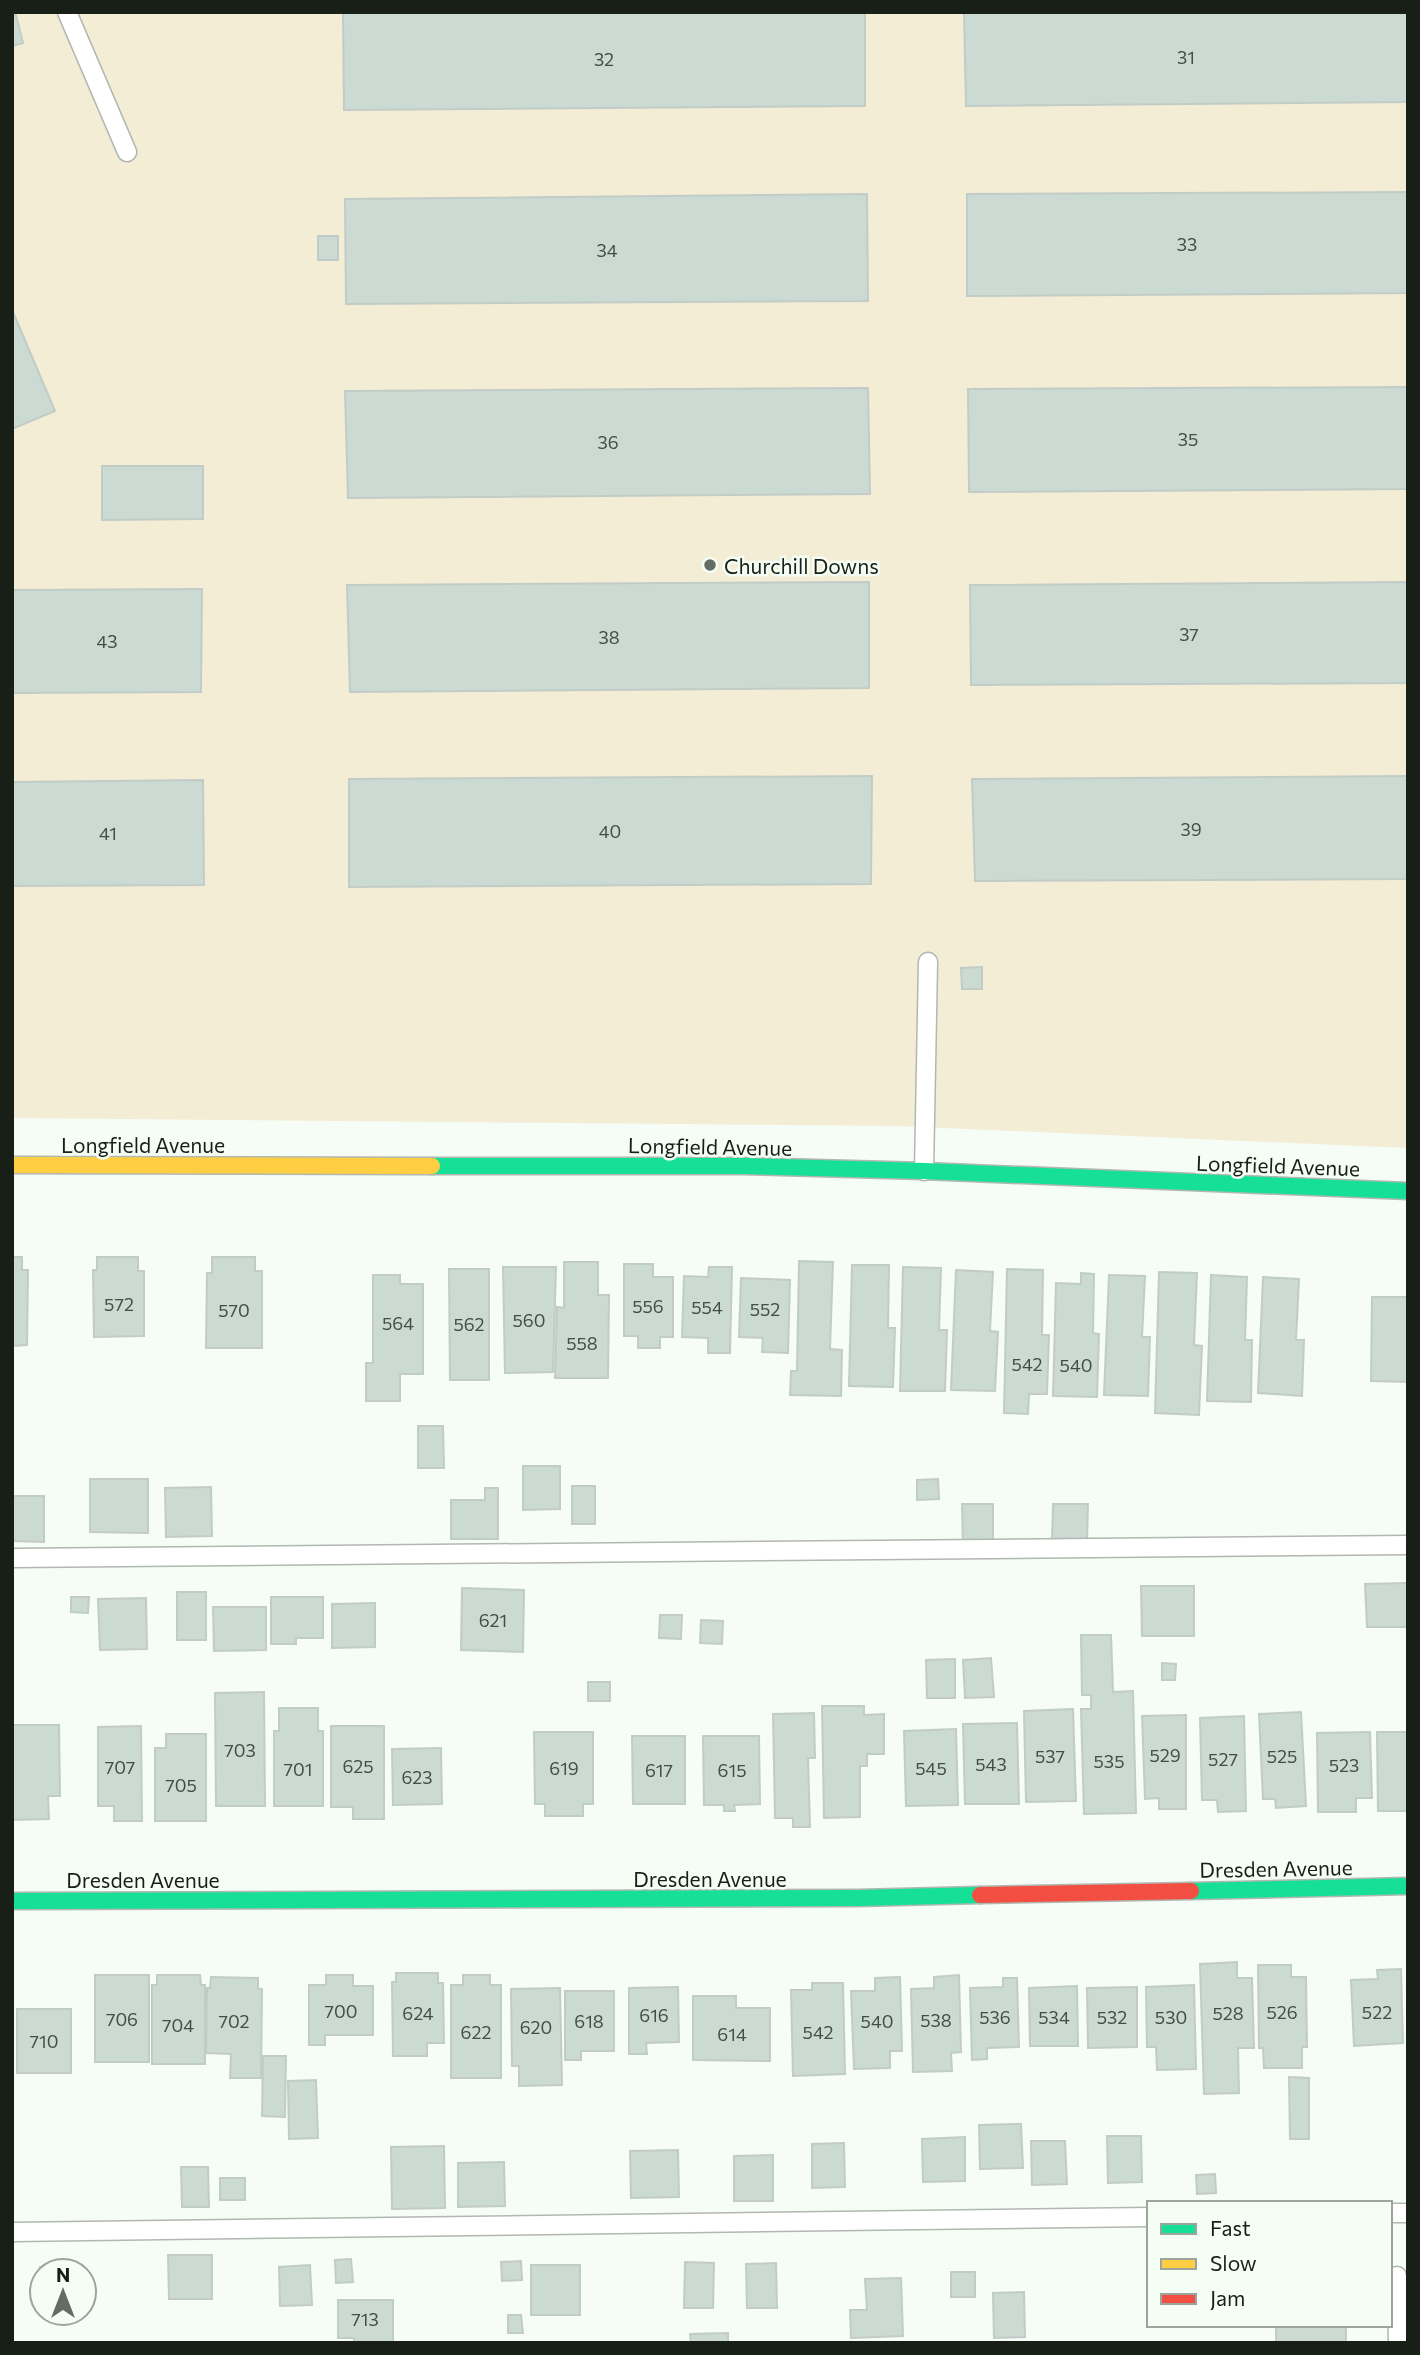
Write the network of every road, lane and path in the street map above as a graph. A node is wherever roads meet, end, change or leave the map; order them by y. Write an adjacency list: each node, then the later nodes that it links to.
1 (67, 12): 2 (lane)
2 (127, 152)
3 (928, 962): 5 (lane)
4 (12, 1165): 5 (street, Longfield Avenue)
5 (924, 1171): 6 (street, Longfield Avenue)
6 (1408, 1191)
7 (1408, 1545): 8 (lane)
8 (12, 1558)
9 (1408, 1886): 10 (street, Dresden Avenue)
10 (12, 1901)
11 (1147, 2217): 12 (lane)
12 (12, 2232)
13 (1397, 2276): 14 (lane)
14 (1398, 2343)

